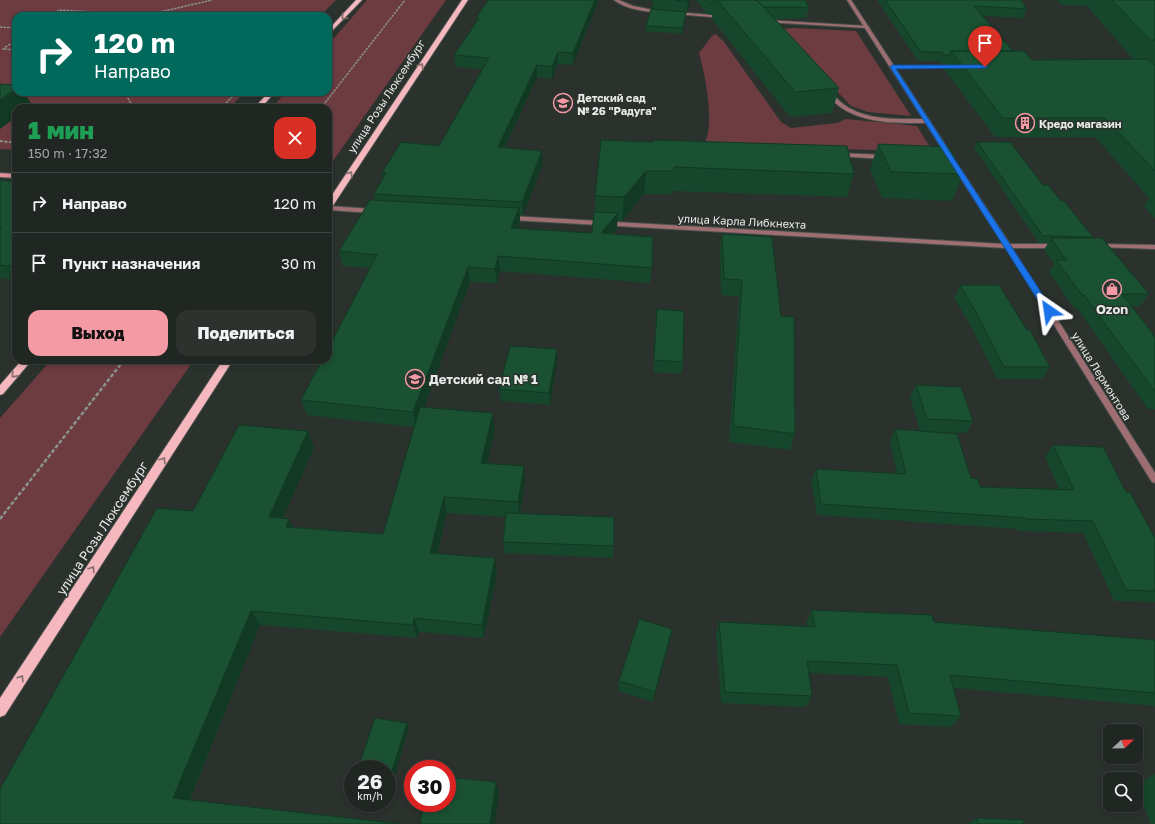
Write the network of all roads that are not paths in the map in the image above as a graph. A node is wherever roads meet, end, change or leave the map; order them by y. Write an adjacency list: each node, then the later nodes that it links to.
1 (360, 0): 12 (main road, one-way to 12)
2 (465, 0): 23 (main road, улица Розы Люксембург, one-way to 2)
3 (616, 0): 5 (street)
4 (849, 0): 11 (street, улица Лермонтова)
5 (664, 12)
6 (670, 13): 7 (street)
7 (730, 18)
8 (759, 20): 9 (street)
9 (802, 24): 10 (street); 11 (street)
10 (774, 27)
11 (867, 27): 13 (street, улица Лермонтова)
12 (332, 29)
13 (892, 67): 14 (street); 18 (street, улица Лермонтова)
14 (964, 67)
15 (822, 87): 18 (street)
16 (268, 96): 17 (main road)
17 (261, 104)
18 (927, 121): 27 (street, улица Лермонтова)
19 (829, 154): 20 (street)
20 (891, 157)
21 (0, 175): 22 (street)
22 (12, 176)
23 (332, 201)
24 (332, 207): 25 (street)
25 (383, 211)
26 (502, 218): 27 (street, улица Карла Либкнехта)
27 (1008, 246): 28 (street, улица Карла Либкнехта); 34 (street, улица Лермонтова)
28 (1062, 246)
29 (1093, 246): 30 (street)
30 (1155, 247)
31 (24, 364): 33 (main road, one-way to 33)
32 (225, 364): 35 (main road, улица Розы Люксембург, one-way to 32)
33 (0, 391)
34 (1155, 480)
35 (0, 710)

